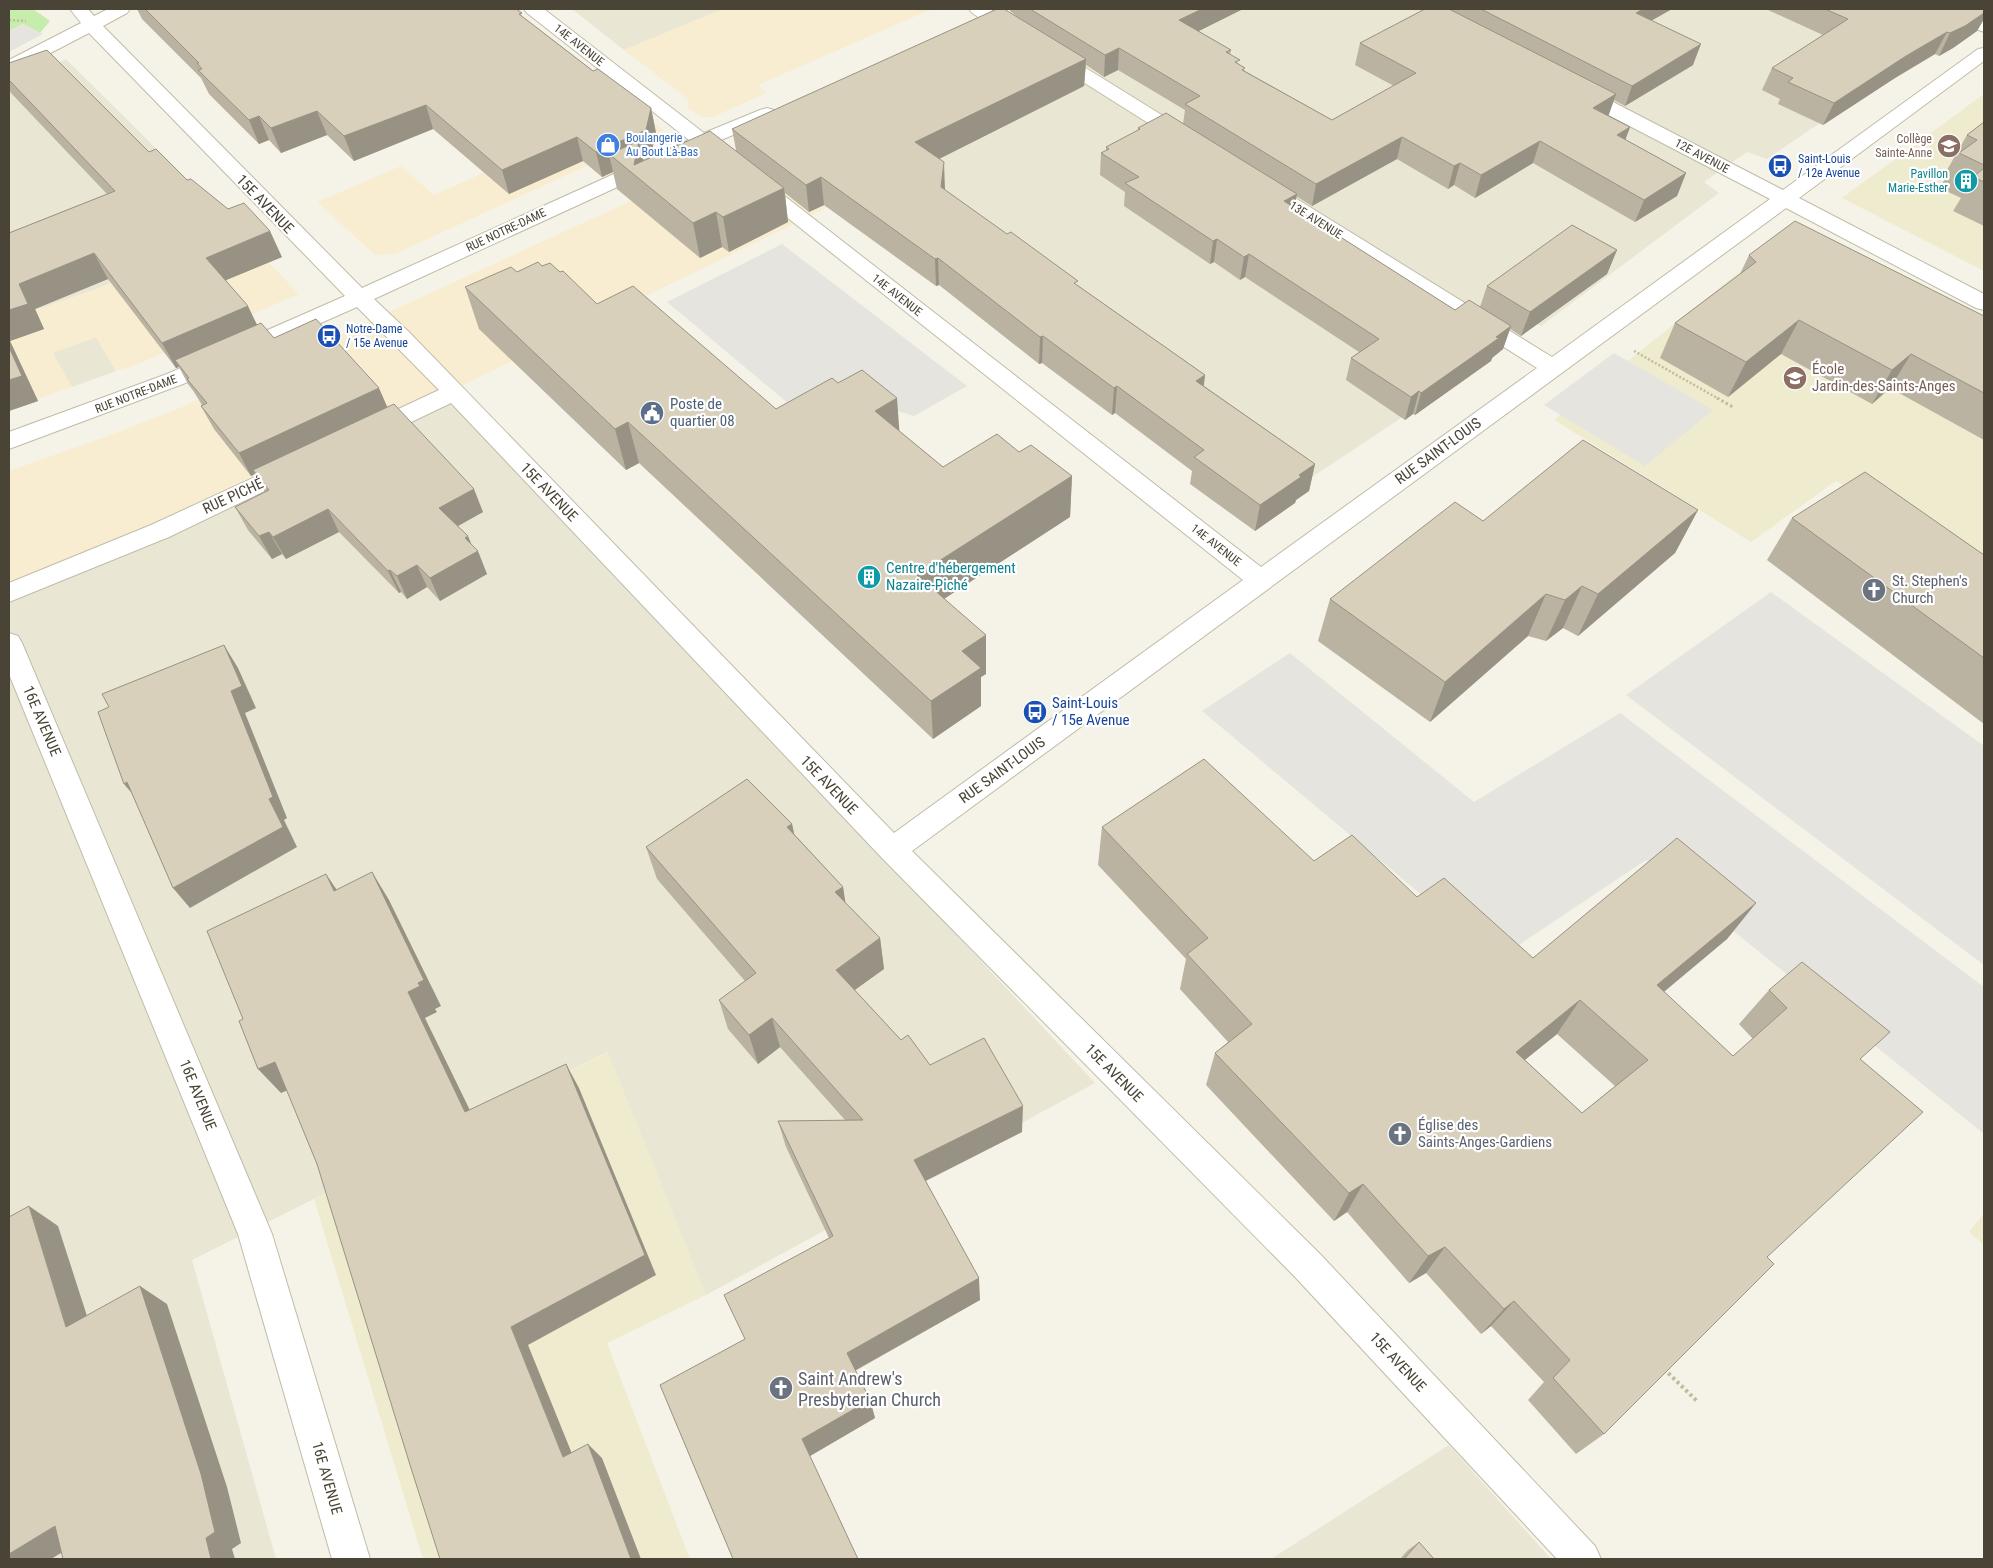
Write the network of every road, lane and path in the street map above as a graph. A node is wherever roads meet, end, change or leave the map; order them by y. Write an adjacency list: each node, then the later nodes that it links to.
1 (79, 9): 6 (street, 15E AVENUE)
2 (121, 9): 6 (street)
3 (533, 9): 12 (street, 14E AVENUE)
4 (1941, 9): 7 (street)
5 (983, 14): 13 (street)
6 (92, 24): 9 (street); 16 (street, 15E AVENUE)
7 (1984, 27)
8 (1984, 53): 15 (street, RUE SAINT-LOUIS)
9 (9, 67)
10 (1561, 82): 15 (street, 12E AVENUE)
11 (783, 106): 12 (street, RUE NOTRE-DAME)
12 (704, 142): 16 (street, RUE NOTRE-DAME); 25 (street, 14E AVENUE)
13 (1206, 152)
14 (1248, 178): 19 (street, 13E AVENUE)
15 (1784, 199): 17 (street, 12E AVENUE); 18 (street, RUE SAINT-LOUIS)
16 (358, 298): 20 (street, 15E AVENUE); 22 (street, RUE NOTRE-DAME)
17 (1984, 303)
18 (1601, 333): 19 (street, RUE SAINT-LOUIS); 21 (path)
19 (1553, 368): 25 (street, RUE SAINT-LOUIS)
20 (454, 392): 23 (street); 28 (street, 15E AVENUE)
21 (1733, 407)
22 (9, 441)
23 (350, 441)
24 (314, 458): 26 (street, RUE PICHÉ)
25 (1261, 581): 28 (street, RUE SAINT-LOUIS)
26 (9, 593)
27 (9, 643): 31 (street, 16E AVENUE)
28 (892, 850): 32 (street, 15E AVENUE)
29 (1662, 1367): 30 (path)
30 (1698, 1402)
31 (351, 1559)
32 (1582, 1559)

